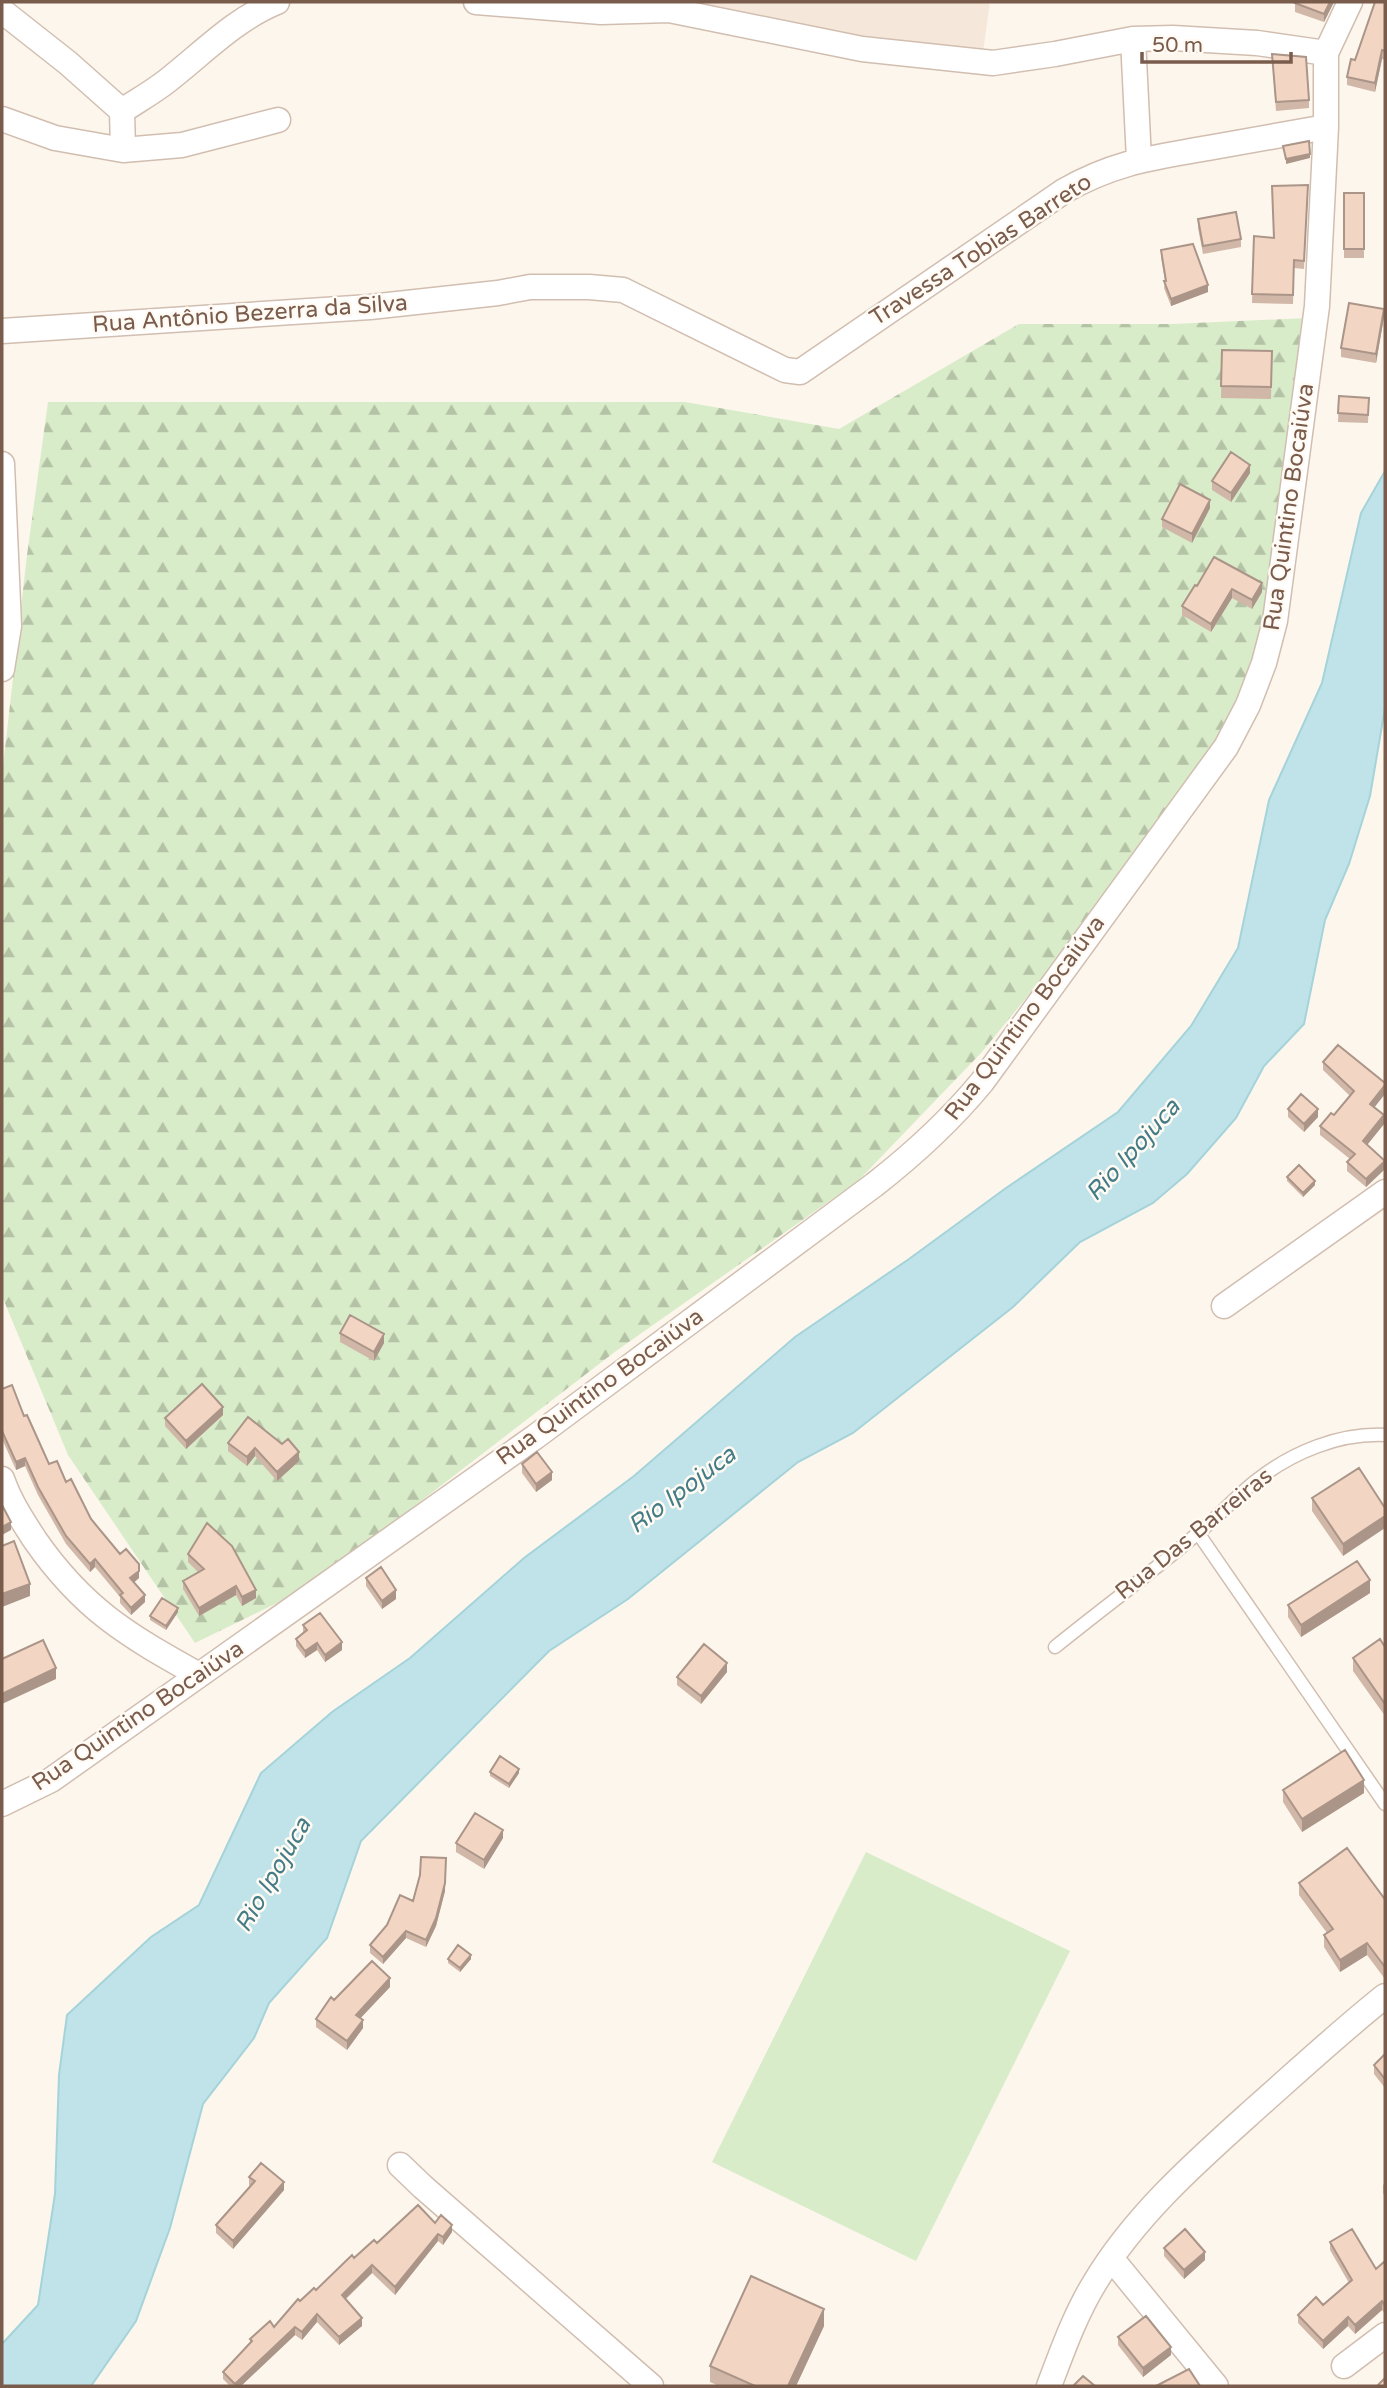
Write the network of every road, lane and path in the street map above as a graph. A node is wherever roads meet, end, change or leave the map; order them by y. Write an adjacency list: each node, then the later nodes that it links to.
1 (277, 2): 8 (street)
2 (476, 2): 4 (street)
3 (1350, 2): 7 (street)
4 (662, 6): 6 (street)
5 (2, 11): 8 (street)
6 (1133, 40): 7 (street); 13 (street)
7 (1326, 53): 11 (street, Rua Quintino Bocaiúva)
8 (122, 111): 12 (street)
9 (2, 119): 12 (street)
10 (278, 120): 12 (street)
11 (1326, 127): 13 (street, Travessa Tobias Barreto); 24 (street, Rua Quintino Bocaiúva)
12 (123, 150)
13 (1139, 160): 14 (street, Travessa Tobias Barreto)
14 (498, 293): 15 (street, Rua Antônio Bezerra da Silva)
15 (2, 331)
16 (2, 464): 17 (street)
17 (2, 669)
18 (1385, 1192): 19 (street)
19 (1224, 1306)
20 (1385, 1435): 22 (lane, Rua Das Barreiras)
21 (2, 1479): 24 (street)
22 (1198, 1533): 23 (lane, Rua Das Barreiras); 26 (lane)
23 (1055, 1647)
24 (199, 1675): 25 (street, Rua Quintino Bocaiúva)
25 (2, 1804)
26 (1385, 1804)
27 (1385, 1996): 29 (street)
28 (400, 2165): 32 (street)
29 (1111, 2258): 33 (street); 34 (street)
30 (1385, 2335): 31 (street)
31 (1344, 2366)
32 (651, 2386)
33 (1049, 2386)
34 (1216, 2386)

